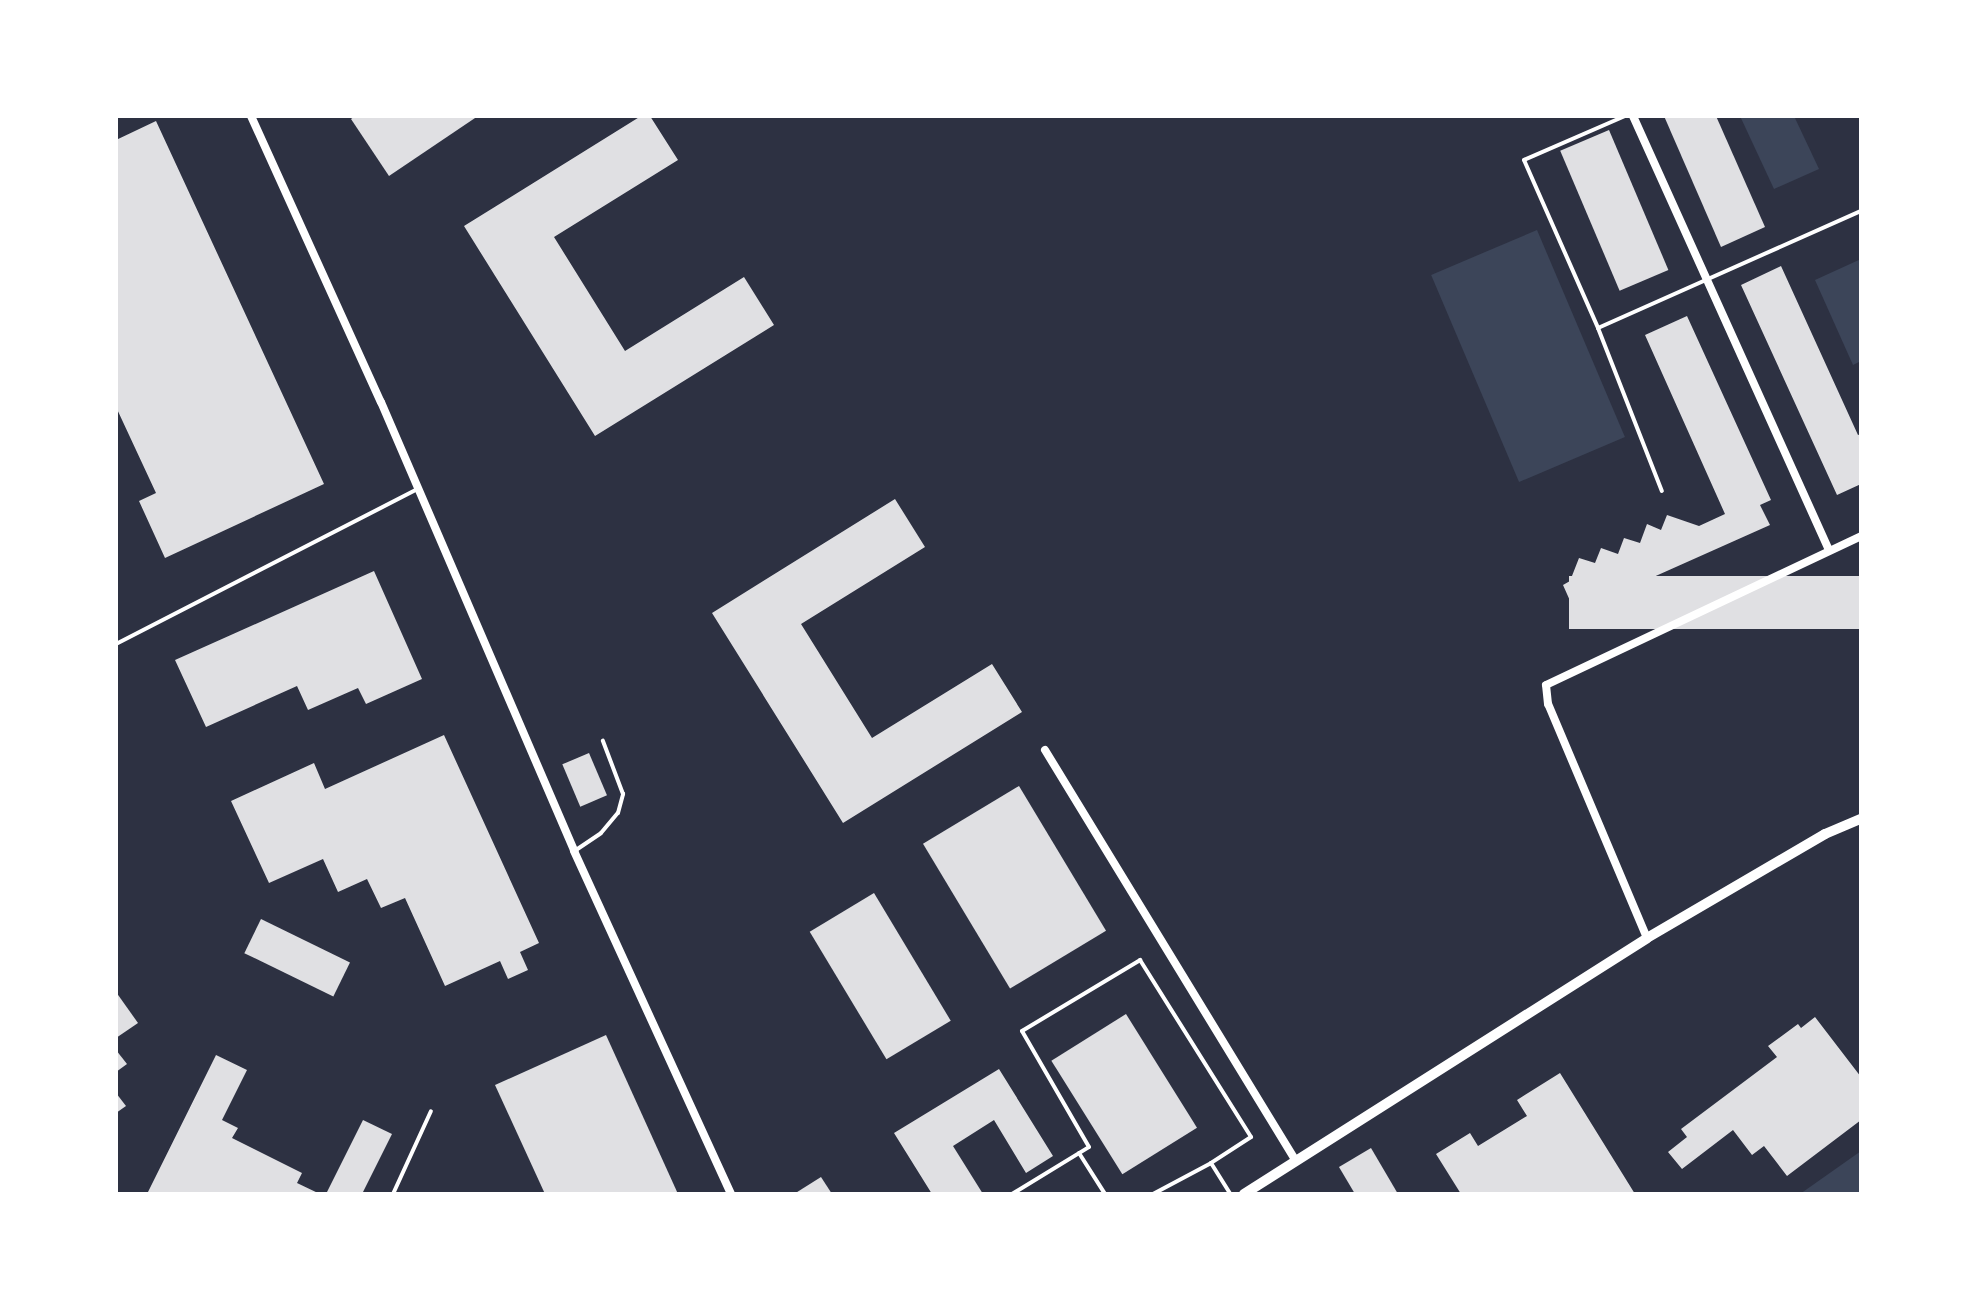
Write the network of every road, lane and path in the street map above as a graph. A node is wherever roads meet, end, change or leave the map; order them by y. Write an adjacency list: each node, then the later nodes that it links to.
1 (251, 116): 7 (street)
2 (1625, 116): 6 (lane)
3 (1633, 116): 5 (street)
4 (1861, 211): 5 (lane)
5 (1706, 280): 6 (lane); 10 (street)
6 (1598, 328): 8 (lane)
7 (418, 489): 11 (lane); 15 (street)
8 (1662, 491)
9 (1861, 536): 10 (street)
10 (1829, 550): 16 (street)
11 (116, 644)
12 (603, 741): 15 (lane)
13 (1045, 750): 19 (street)
14 (1861, 819): 16 (street)
15 (574, 851): 22 (street)
16 (1647, 938): 19 (street)
17 (431, 1111): 21 (lane)
18 (1079, 1153): 20 (lane); 23 (lane); 24 (lane)
19 (1296, 1162): 27 (street)
20 (1211, 1163): 25 (lane); 26 (lane)
21 (393, 1194)
22 (731, 1194)
23 (1012, 1194)
24 (1105, 1194)
25 (1153, 1194)
26 (1230, 1194)
27 (1244, 1194)

